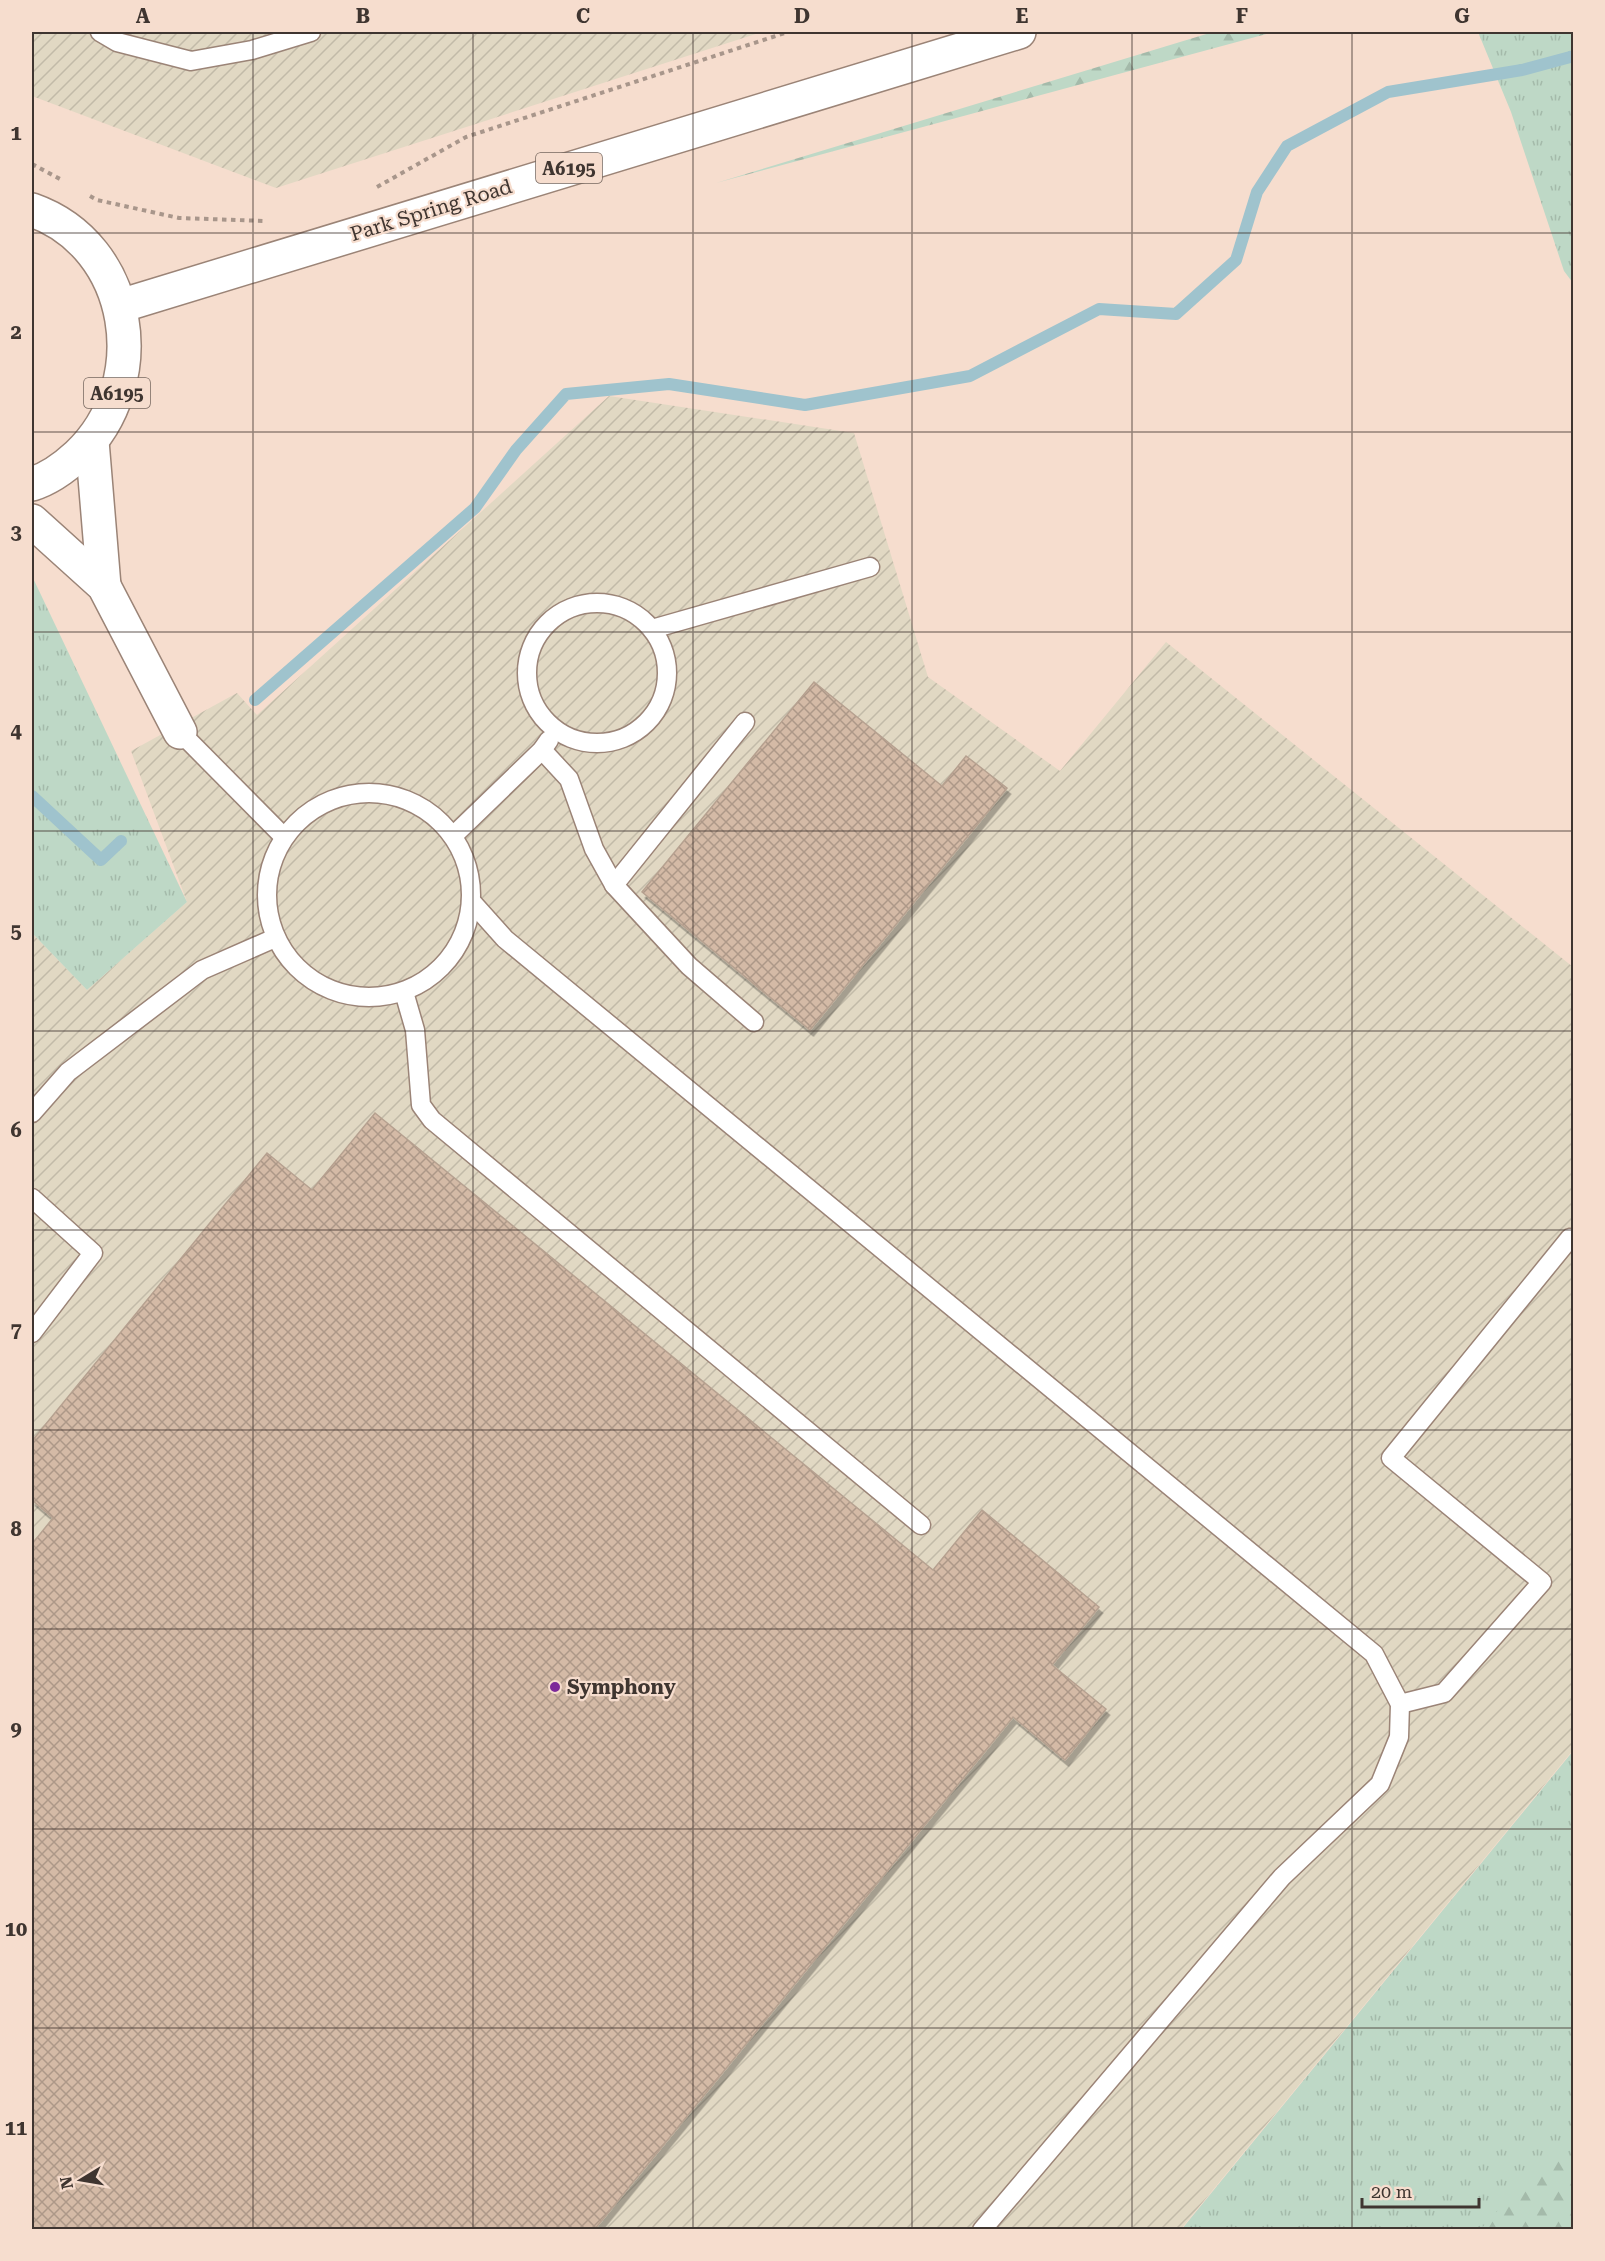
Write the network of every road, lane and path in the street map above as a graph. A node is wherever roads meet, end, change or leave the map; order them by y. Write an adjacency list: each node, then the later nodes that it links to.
1 (100, 32): 2 (lane)
2 (311, 32)
3 (788, 32): 10 (path)
4 (1019, 32): 10 (main road, Park Spring Road / A6195)
5 (32, 164): 6 (path)
6 (69, 185)
7 (88, 195): 9 (path)
8 (32, 210): 11 (main road, A6195)
9 (269, 221)
10 (355, 233): 11 (main road, Park Spring Road / A6195)
11 (120, 306): 12 (main road, A6195)
12 (92, 441): 13 (main road, A6195); 16 (main road)
13 (32, 484)
14 (32, 521): 16 (main road)
15 (870, 567): 17 (lane)
16 (104, 586): 20 (main road)
17 (652, 629): 19 (lane); 19 (lane)
18 (745, 722): 24 (lane)
19 (556, 731): 21 (lane)
20 (180, 732): 23 (lane)
21 (542, 750): 22 (lane); 24 (lane)
22 (453, 836): 23 (lane); 25 (lane)
23 (284, 837): 26 (lane)
24 (614, 885): 28 (lane)
25 (471, 901): 27 (lane); 34 (lane)
26 (275, 938): 27 (lane); 29 (lane)
27 (404, 992): 33 (lane)
28 (754, 1022)
29 (32, 1113)
30 (32, 1198): 32 (lane)
31 (1574, 1241): 34 (lane)
32 (32, 1333)
33 (921, 1525)
34 (1400, 1704): 35 (lane)
35 (982, 2229)

